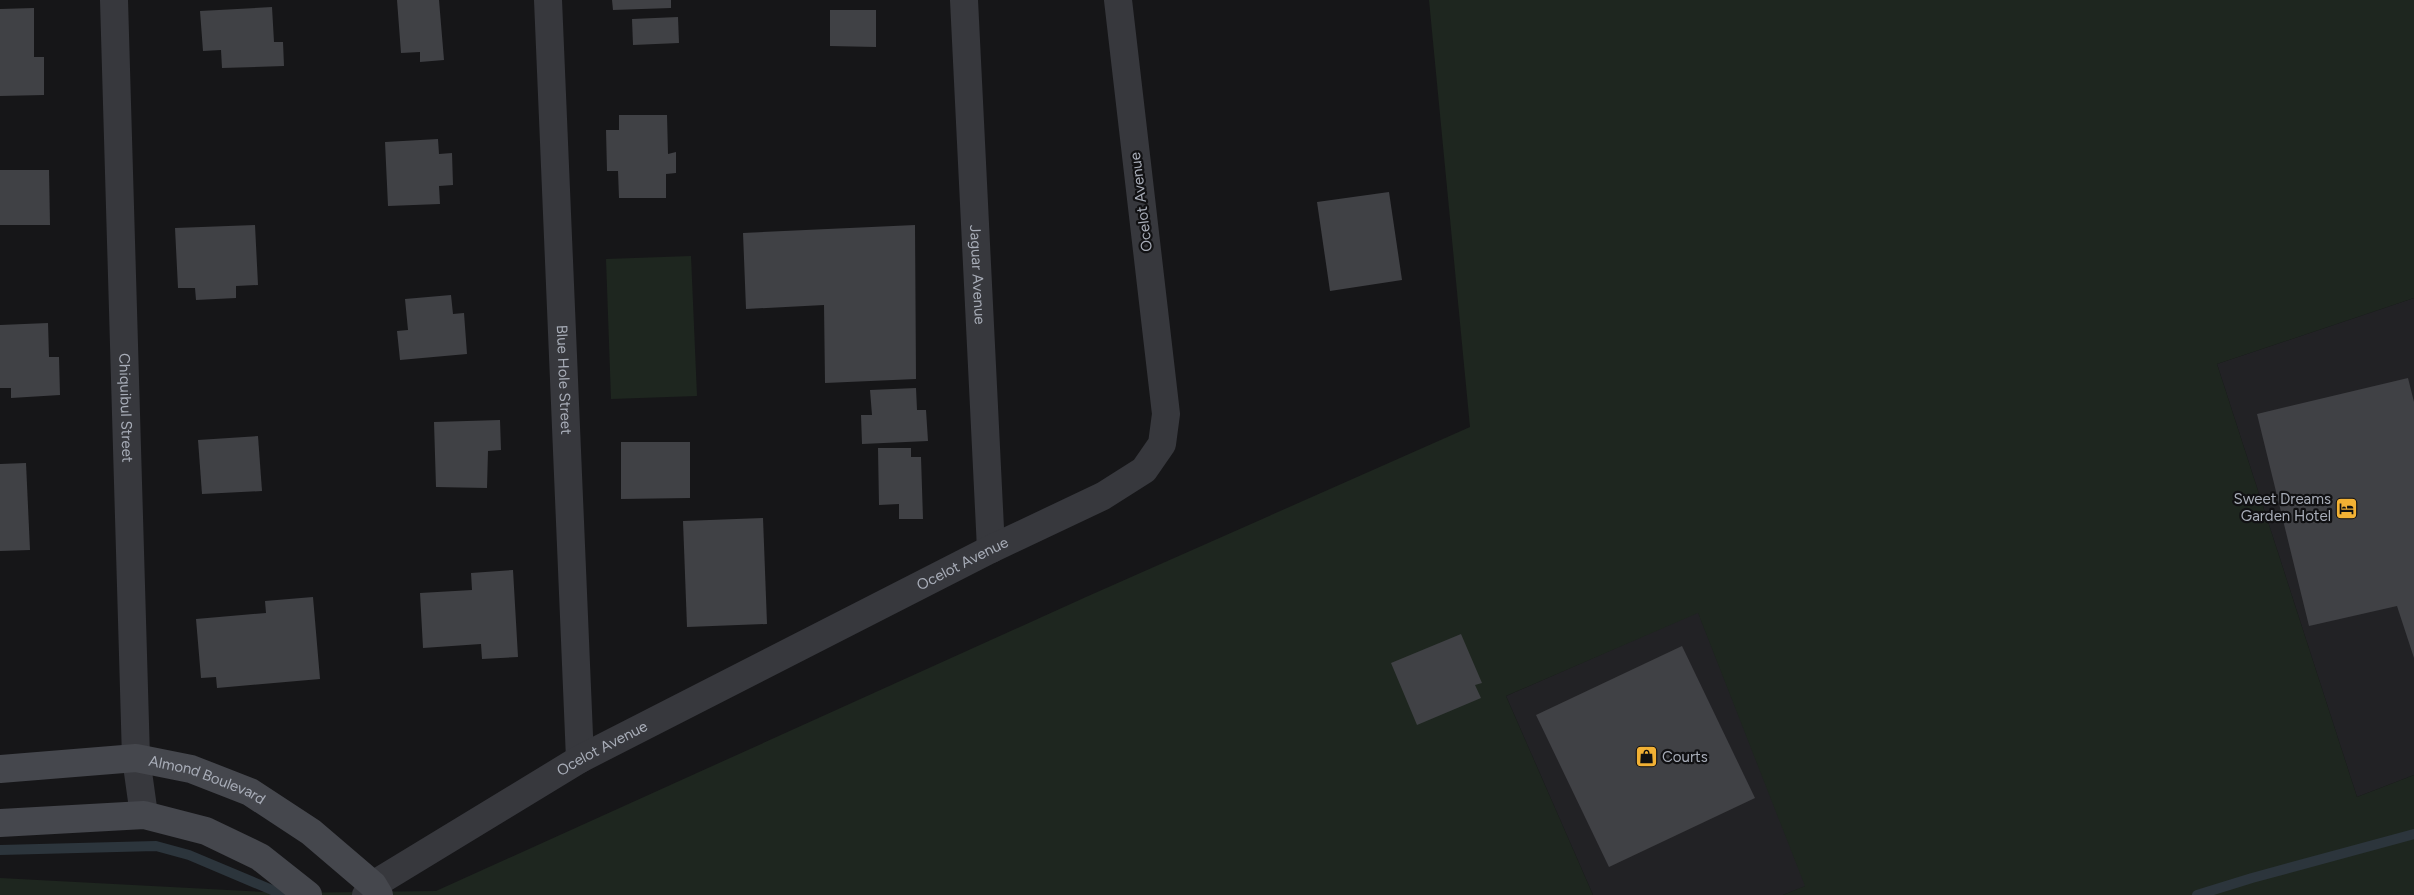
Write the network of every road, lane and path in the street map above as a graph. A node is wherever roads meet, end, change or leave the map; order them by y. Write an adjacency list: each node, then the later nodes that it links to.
1 (114, 0): 6 (street, Chiquibul Street)
2 (548, 0): 7 (street, Blue Hole Street)
3 (964, 0): 5 (street, Jaguar Avenue)
4 (1118, 0): 5 (street, Ocelot Avenue)
5 (991, 549): 7 (street, Ocelot Avenue)
6 (136, 758): 8 (street, Almond Boulevard); 9 (street, Chiquibul Street); 11 (street, Almond Boulevard)
7 (580, 758): 11 (street, Ocelot Avenue)
8 (0, 770)
9 (144, 815): 10 (street); 12 (street)
10 (0, 823)
11 (372, 892)
12 (308, 895)

